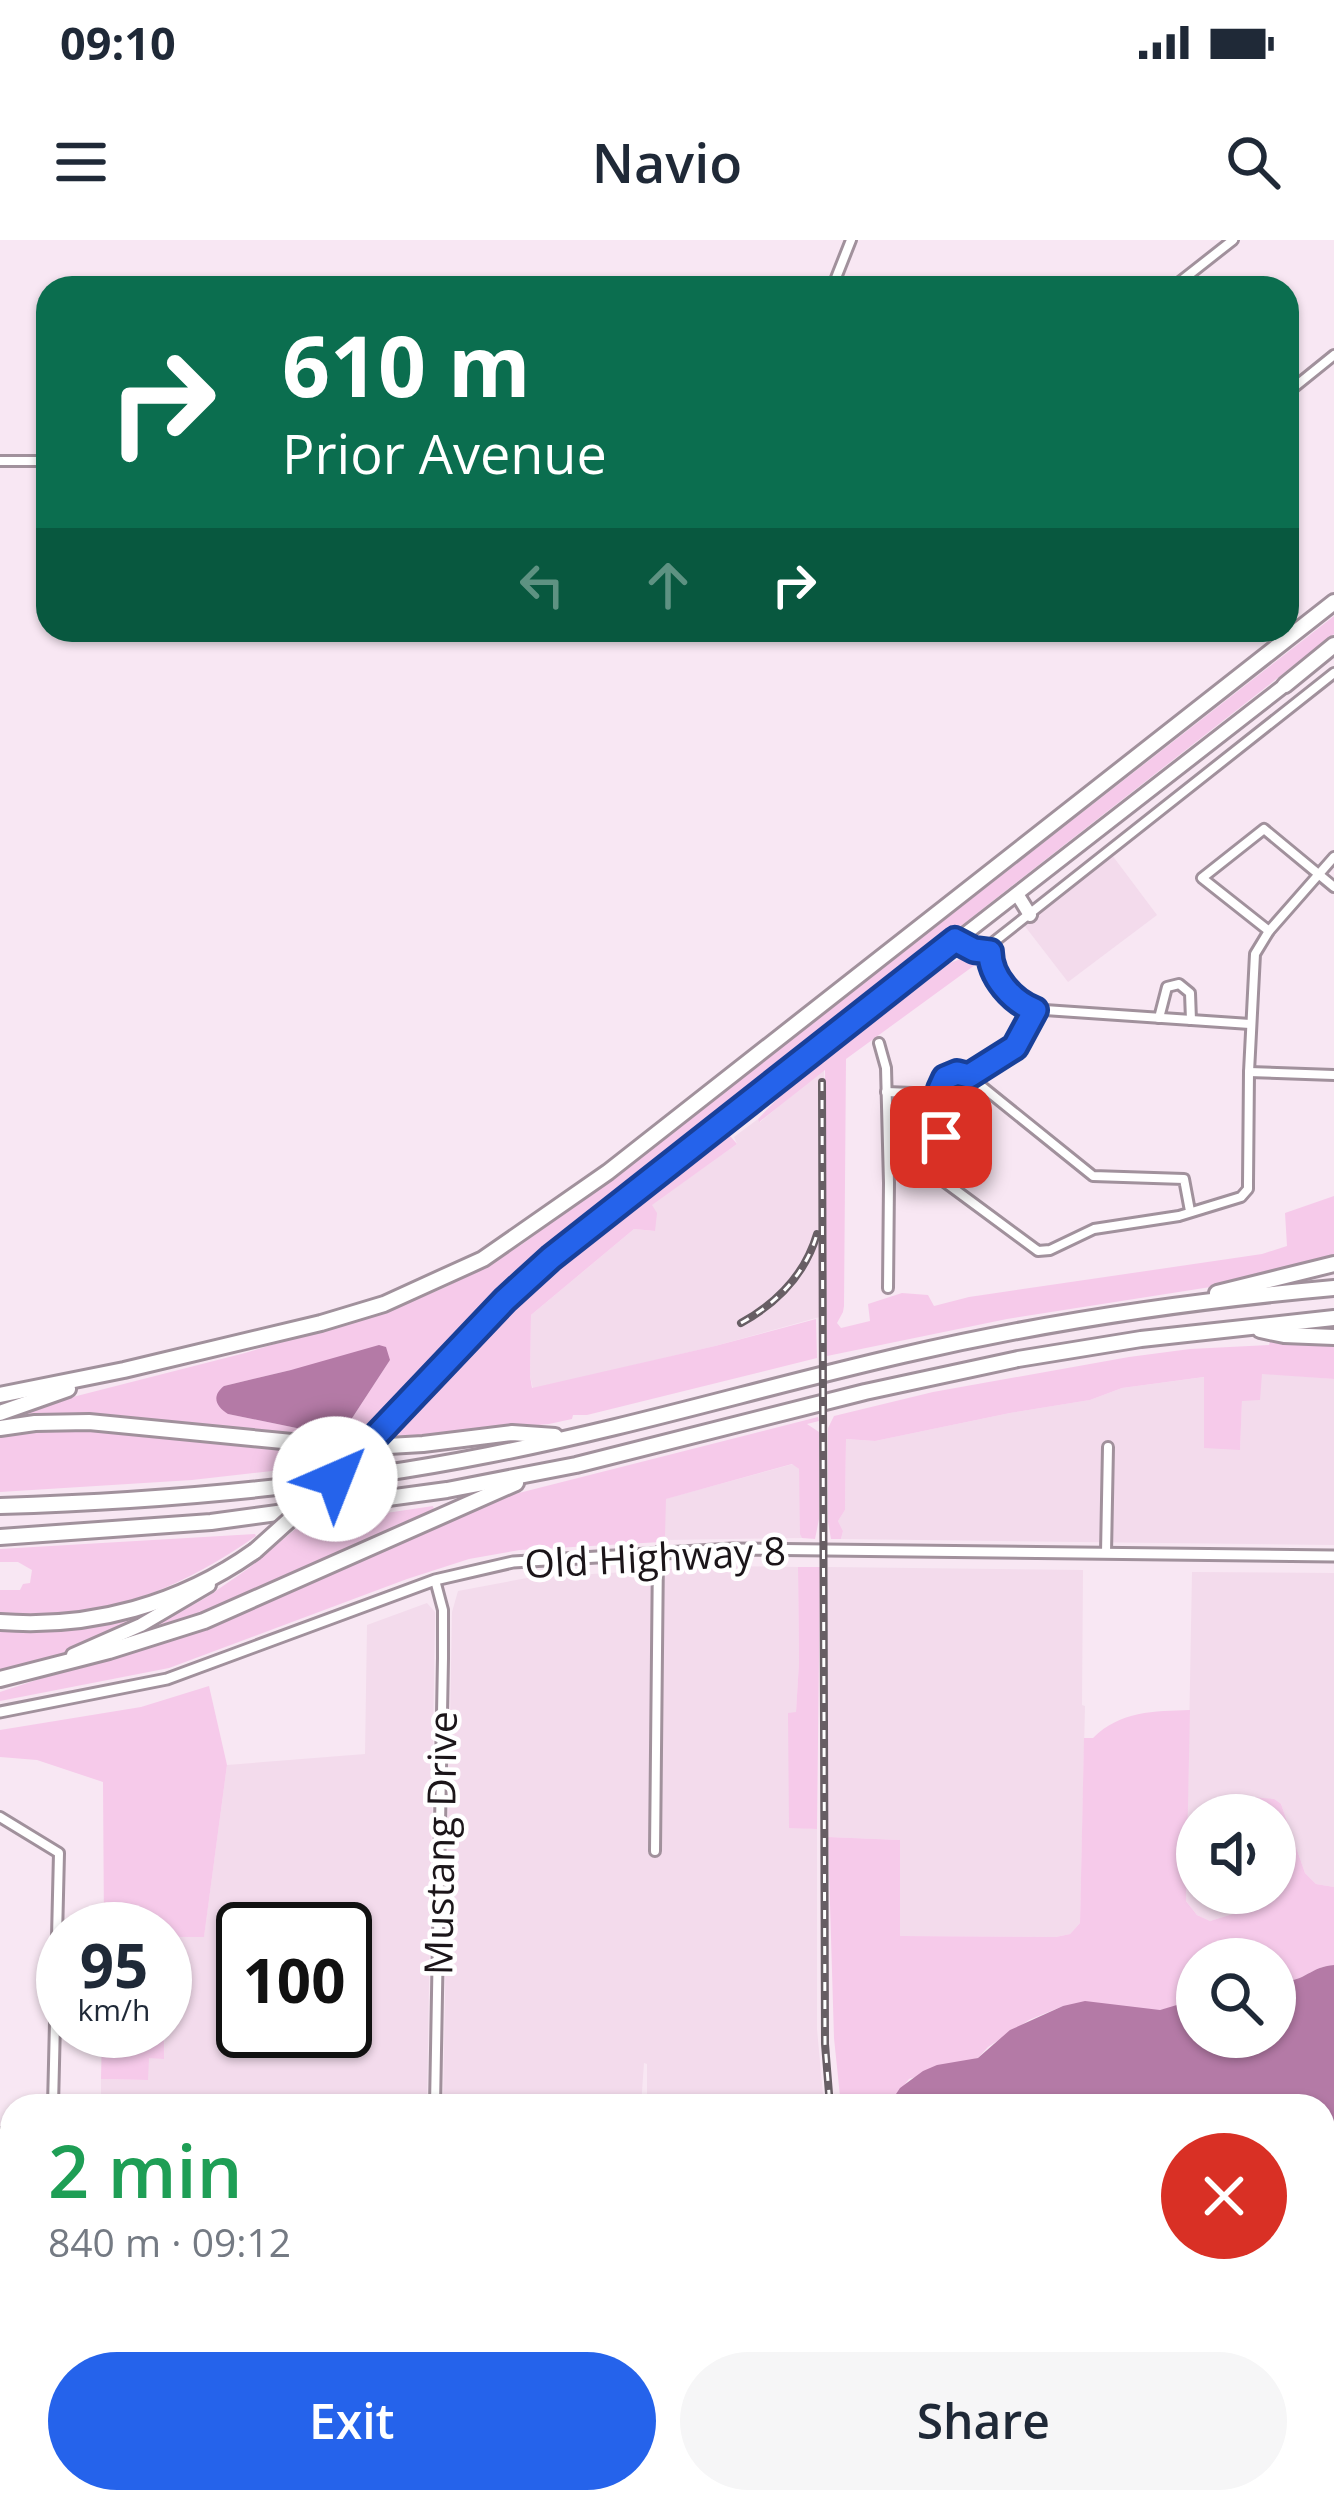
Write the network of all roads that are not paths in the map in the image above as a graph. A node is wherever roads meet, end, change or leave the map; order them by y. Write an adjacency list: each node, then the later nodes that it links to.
1 (851, 240): 3 (street)
2 (1232, 240): 4 (street)
3 (837, 276)
4 (1187, 276)
5 (1334, 355): 6 (street)
6 (1299, 383)
7 (0, 461): 8 (street)
8 (36, 461)
9 (1334, 602): 10 (highway)
10 (1299, 630)
11 (1283, 642): 42 (highway)
12 (1334, 649): 14 (highway)
13 (1334, 673): 19 (street)
14 (1285, 685): 18 (highway)
15 (1334, 856): 16 (street)
16 (1318, 874): 17 (street); 20 (street); 20 (street)
17 (1334, 887)
18 (1017, 894): 19 (highway); 21 (highway)
19 (1030, 915): 22 (street)
20 (1269, 931): 26 (street)
21 (952, 942): 22 (highway); 33 (highway)
22 (990, 952): 23 (street)
23 (1035, 1010): 24 (street); 30 (street)
24 (1159, 1018): 25 (street); 25 (street)
25 (1191, 1020): 26 (street)
26 (1250, 1024): 28 (street)
27 (879, 1043): 31 (street)
28 (1249, 1072): 29 (street); 34 (street)
29 (1334, 1075)
30 (969, 1076): 32 (street); 34 (street)
31 (886, 1092): 32 (street); 36 (street)
32 (940, 1094): 34 (street)
33 (644, 1184): 53 (highway, bridge)
34 (1190, 1210)
35 (1334, 1264): 38 (highway)
36 (888, 1288)
37 (1334, 1288): 38 (highway)
38 (1136, 1311): 46 (highway)
39 (1334, 1318): 40 (highway)
40 (1243, 1327): 41 (highway); 48 (highway)
41 (1334, 1336)
42 (124, 1370): 43 (highway); 44 (highway)
43 (0, 1395)
44 (0, 1412)
45 (0, 1428): 46 (highway)
46 (572, 1437): 49 (highway)
47 (1108, 1447): 52 (street)
48 (537, 1473): 50 (highway); 57 (highway)
49 (0, 1506)
50 (0, 1537)
51 (658, 1552): 52 (street, Old Highway 8); 55 (street, Old Highway 8); 60 (street)
52 (1106, 1553): 54 (street, Old Highway 8)
53 (249, 1555): 56 (highway); 57 (highway)
54 (1334, 1556)
55 (435, 1580): 58 (street, Old Highway 8); 62 (street, Mustang Drive)
56 (0, 1622)
57 (2, 1679)
58 (0, 1712)
59 (0, 1817): 61 (street)
60 (655, 1852)
61 (53, 2094)
62 (435, 2094)

